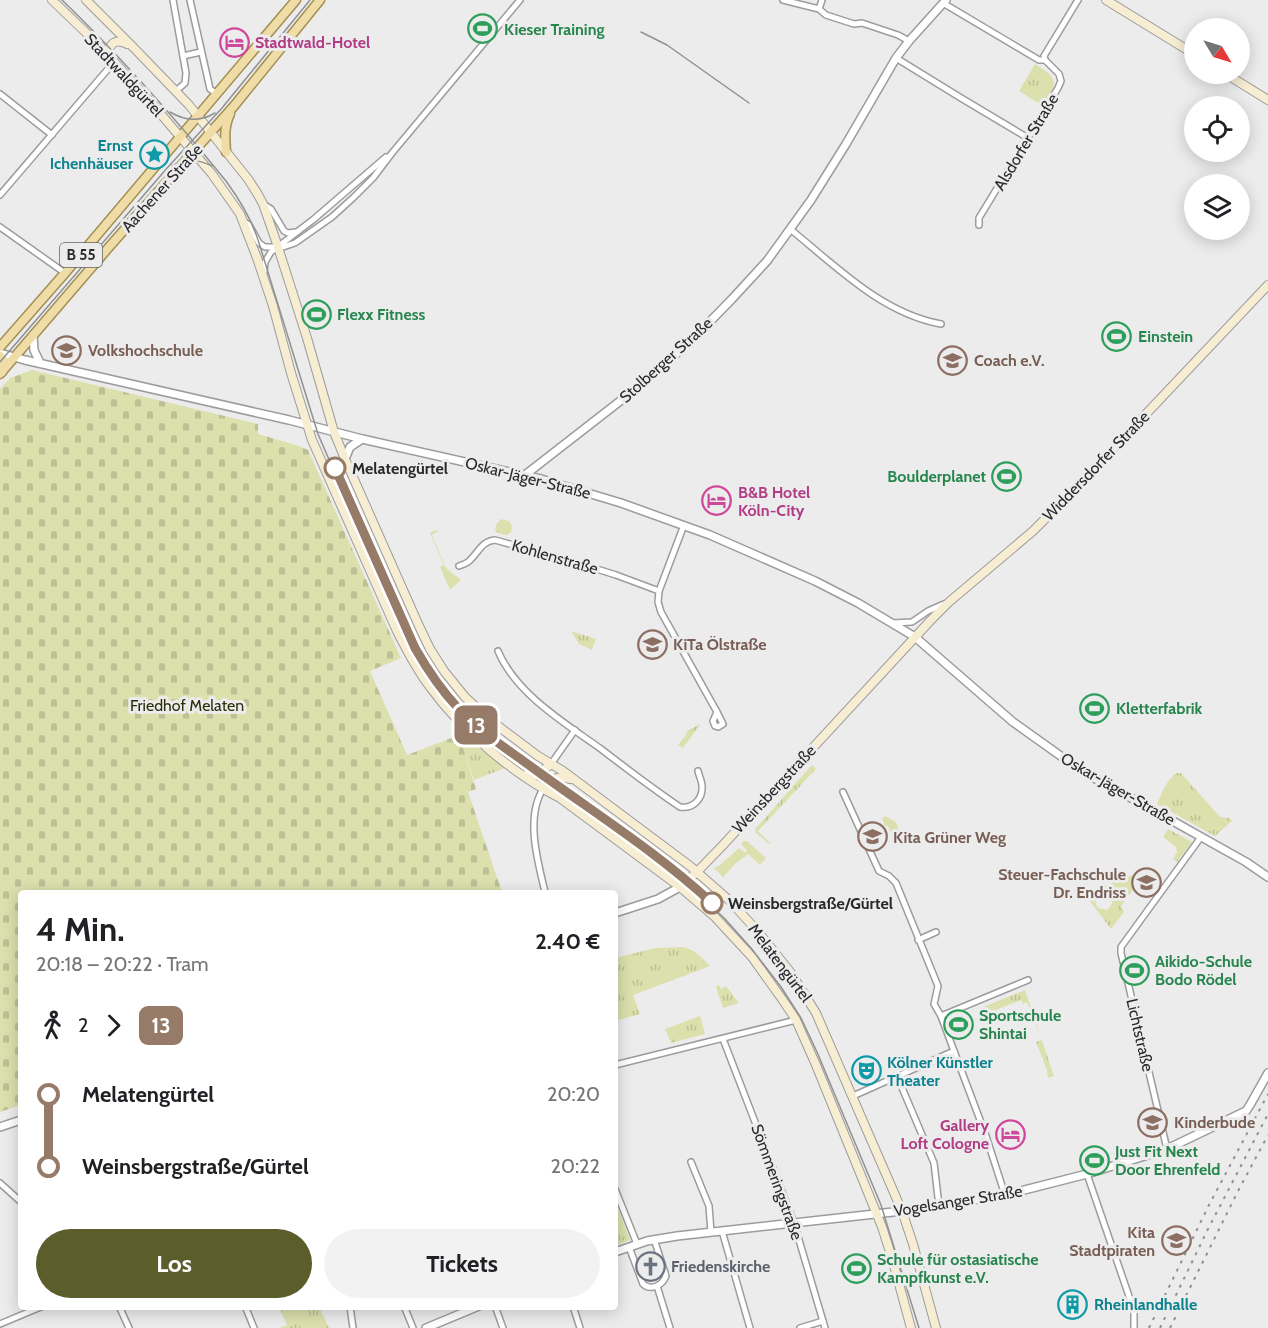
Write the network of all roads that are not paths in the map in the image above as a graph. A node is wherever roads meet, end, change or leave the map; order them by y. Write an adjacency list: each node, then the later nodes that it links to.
1 (52, 0): 18 (main road, Stadtwaldgürtel)
2 (86, 0): 15 (main road, Stadtwaldgürtel)
3 (173, 0): 19 (street)
4 (190, 0): 17 (street)
5 (296, 0): 26 (main road, Aachener Straße / B 55)
6 (320, 0): 28 (main road, Aachener Straße / B 55)
7 (520, 0): 36 (street)
8 (783, 0): 13 (street)
9 (822, 0): 13 (street)
10 (1078, 0): 21 (street)
11 (1106, 0): 16 (main road)
12 (945, 1): 14 (street, Stolberger Straße); 21 (street)
13 (819, 9): 14 (street)
14 (909, 40): 20 (street, Stolberger Straße)
15 (134, 47): 18 (main road); 24 (main road, Stadtwaldgürtel)
16 (1184, 48)
17 (201, 51): 19 (street); 26 (street)
18 (106, 53): 22 (main road, Stadtwaldgürtel)
19 (183, 56): 24 (street)
20 (896, 58): 33 (street); 42 (street, Stolberger Straße)
21 (1045, 60): 33 (street, Alsdorfer Straße)
22 (114, 62): 31 (street); 32 (main road, Stadtwaldgürtel)
23 (1242, 84): 27 (main road)
24 (176, 91): 29 (main road, Stadtwaldgürtel)
25 (0, 94): 31 (street)
26 (218, 94): 29 (main road, Aachener Straße / B 55)
27 (1268, 100)
28 (234, 106): 30 (main road, Aachener Straße / B 55); 35 (main road)
29 (198, 117): 30 (main road, Stadtwaldgürtel); 32 (main road, Aachener Straße / B 55)
30 (210, 133): 34 (main road, Aachener Straße / B 55); 35 (main road, Melatengürtel)
31 (52, 135): 37 (street)
32 (180, 136): 34 (main road, Stadtwaldgürtel); 47 (main road, Aachener Straße / B 55)
33 (1028, 138): 40 (street, Alsdorfer Straße)
34 (194, 152): 39 (main road, Melatengürtel); 51 (main road, Aachener Straße / B 55)
35 (226, 152): 38 (main road, Melatengürtel)
36 (392, 153): 43 (street); 44 (street)
37 (0, 195)
38 (263, 204): 43 (street); 45 (main road, Melatengürtel)
39 (244, 222): 45 (street); 48 (main road, Melatengürtel)
40 (979, 225)
41 (0, 227): 47 (street)
42 (790, 229): 50 (street); 61 (street, Stolberger Straße)
43 (297, 231): 45 (street)
44 (289, 246): 45 (street); 46 (street)
45 (277, 247): 46 (main road, Melatengürtel); 48 (street)
46 (281, 259): 58 (main road, Melatengürtel)
47 (65, 273): 52 (main road, Aachener Straße / B 55)
48 (263, 276): 57 (main road, Melatengürtel)
49 (1268, 285): 65 (main road, Widdersdorfer Straße)
50 (941, 324)
51 (33, 335): 54 (main road, Aachener Straße / B 55); 55 (street)
52 (0, 347)
53 (0, 354): 54 (street, Oskar-Jäger-Straße); 56 (main road)
54 (15, 357): 55 (street, Oskar-Jäger-Straße); 56 (main road, Aachener Straße / B 55)
55 (40, 363): 57 (street, Oskar-Jäger-Straße)
56 (1, 373)
57 (307, 425): 58 (street, Oskar-Jäger-Straße); 73 (main road, Melatengürtel)
58 (334, 432): 59 (street, Oskar-Jäger-Straße); 60 (main road, Melatengürtel)
59 (362, 439): 60 (street); 61 (street, Oskar-Jäger-Straße)
60 (345, 459): 71 (main road, Melatengürtel)
61 (525, 475): 62 (street, Oskar-Jäger-Straße)
62 (684, 525): 64 (street); 66 (street, Oskar-Jäger-Straße)
63 (459, 566): 64 (street, Kohlenstraße)
64 (659, 591): 69 (street)
65 (949, 602): 66 (street); 67 (main road, Widdersdorfer Straße)
66 (891, 623): 67 (street, Oskar-Jäger-Straße)
67 (915, 637): 78 (street, Oskar-Jäger-Straße); 79 (main road, Weinsbergstraße)
68 (498, 651): 70 (street)
69 (717, 712)
70 (575, 730): 71 (street); 72 (street)
71 (551, 764): 73 (main road); 74 (main road, Melatengürtel)
72 (698, 771)
73 (524, 775): 75 (main road, Melatengürtel)
74 (574, 780): 77 (main road); 79 (main road, Melatengürtel)
75 (543, 789): 77 (main road, Melatengürtel); 82 (street)
76 (843, 792): 85 (street)
77 (560, 798): 81 (main road, Melatengürtel)
78 (1201, 837): 80 (street, Oskar-Jäger-Straße); 97 (street, Lichtstraße)
79 (697, 872): 81 (main road, Weinsbergstraße); 94 (main road, Melatengürtel)
80 (1268, 877)
81 (680, 887): 83 (street, Weinsbergstraße); 88 (main road, Melatengürtel)
82 (545, 890)
83 (618, 912)
84 (936, 932): 85 (street)
85 (918, 940): 87 (street)
86 (1028, 980): 87 (street)
87 (941, 1016): 90 (street)
88 (796, 1020): 89 (street); 106 (main road, Melatengürtel)
89 (723, 1039): 91 (street); 107 (street, Sömmeringstraße)
90 (954, 1051): 93 (street); 101 (street)
91 (618, 1064)
92 (1268, 1073): 97 (street, Vogelsanger Straße)
93 (897, 1076): 94 (street); 104 (street)
94 (853, 1096): 105 (main road, Melatengürtel)
95 (18, 1121): 96 (street)
96 (0, 1127)
97 (1167, 1149): 99 (street, Vogelsanger Straße)
98 (691, 1162): 109 (street)
99 (1087, 1174): 101 (street, Vogelsanger Straße); 137 (street)
100 (0, 1183): 103 (street)
101 (1005, 1195): 104 (street, Vogelsanger Straße)
102 (618, 1198): 111 (street)
103 (18, 1199)
104 (939, 1206): 105 (street, Vogelsanger Straße)
105 (902, 1211): 106 (street, Vogelsanger Straße); 136 (main road, Melatengürtel)
106 (876, 1213): 107 (street, Vogelsanger Straße); 135 (main road, Melatengürtel)
107 (794, 1223): 108 (street, Vogelsanger Straße); 122 (street, Sömmeringstraße)
108 (722, 1231): 109 (street, Vogelsanger Straße); 132 (street)
109 (711, 1232): 110 (street, Vogelsanger Straße)
110 (654, 1239): 111 (street, Vogelsanger Straße); 113 (street)
111 (633, 1245): 112 (street, Vogelsanger Straße); 113 (street)
112 (618, 1251)
113 (657, 1286): 131 (street)
114 (33, 1310): 123 (street)
115 (121, 1310): 124 (street)
116 (247, 1310): 125 (street)
117 (351, 1310): 126 (street)
118 (406, 1310): 127 (street)
119 (469, 1310): 128 (street)
120 (496, 1310): 129 (street)
121 (574, 1310): 130 (street)
122 (823, 1321): 133 (street); 134 (street, Sömmeringstraße)
123 (0, 1324)
124 (129, 1328)
125 (254, 1328)
126 (353, 1328)
127 (413, 1328)
128 (426, 1328)
129 (503, 1328)
130 (580, 1328)
131 (670, 1328)
132 (750, 1328)
133 (800, 1328)
134 (825, 1328)
135 (911, 1328)
136 (936, 1328)
137 (1134, 1328)

